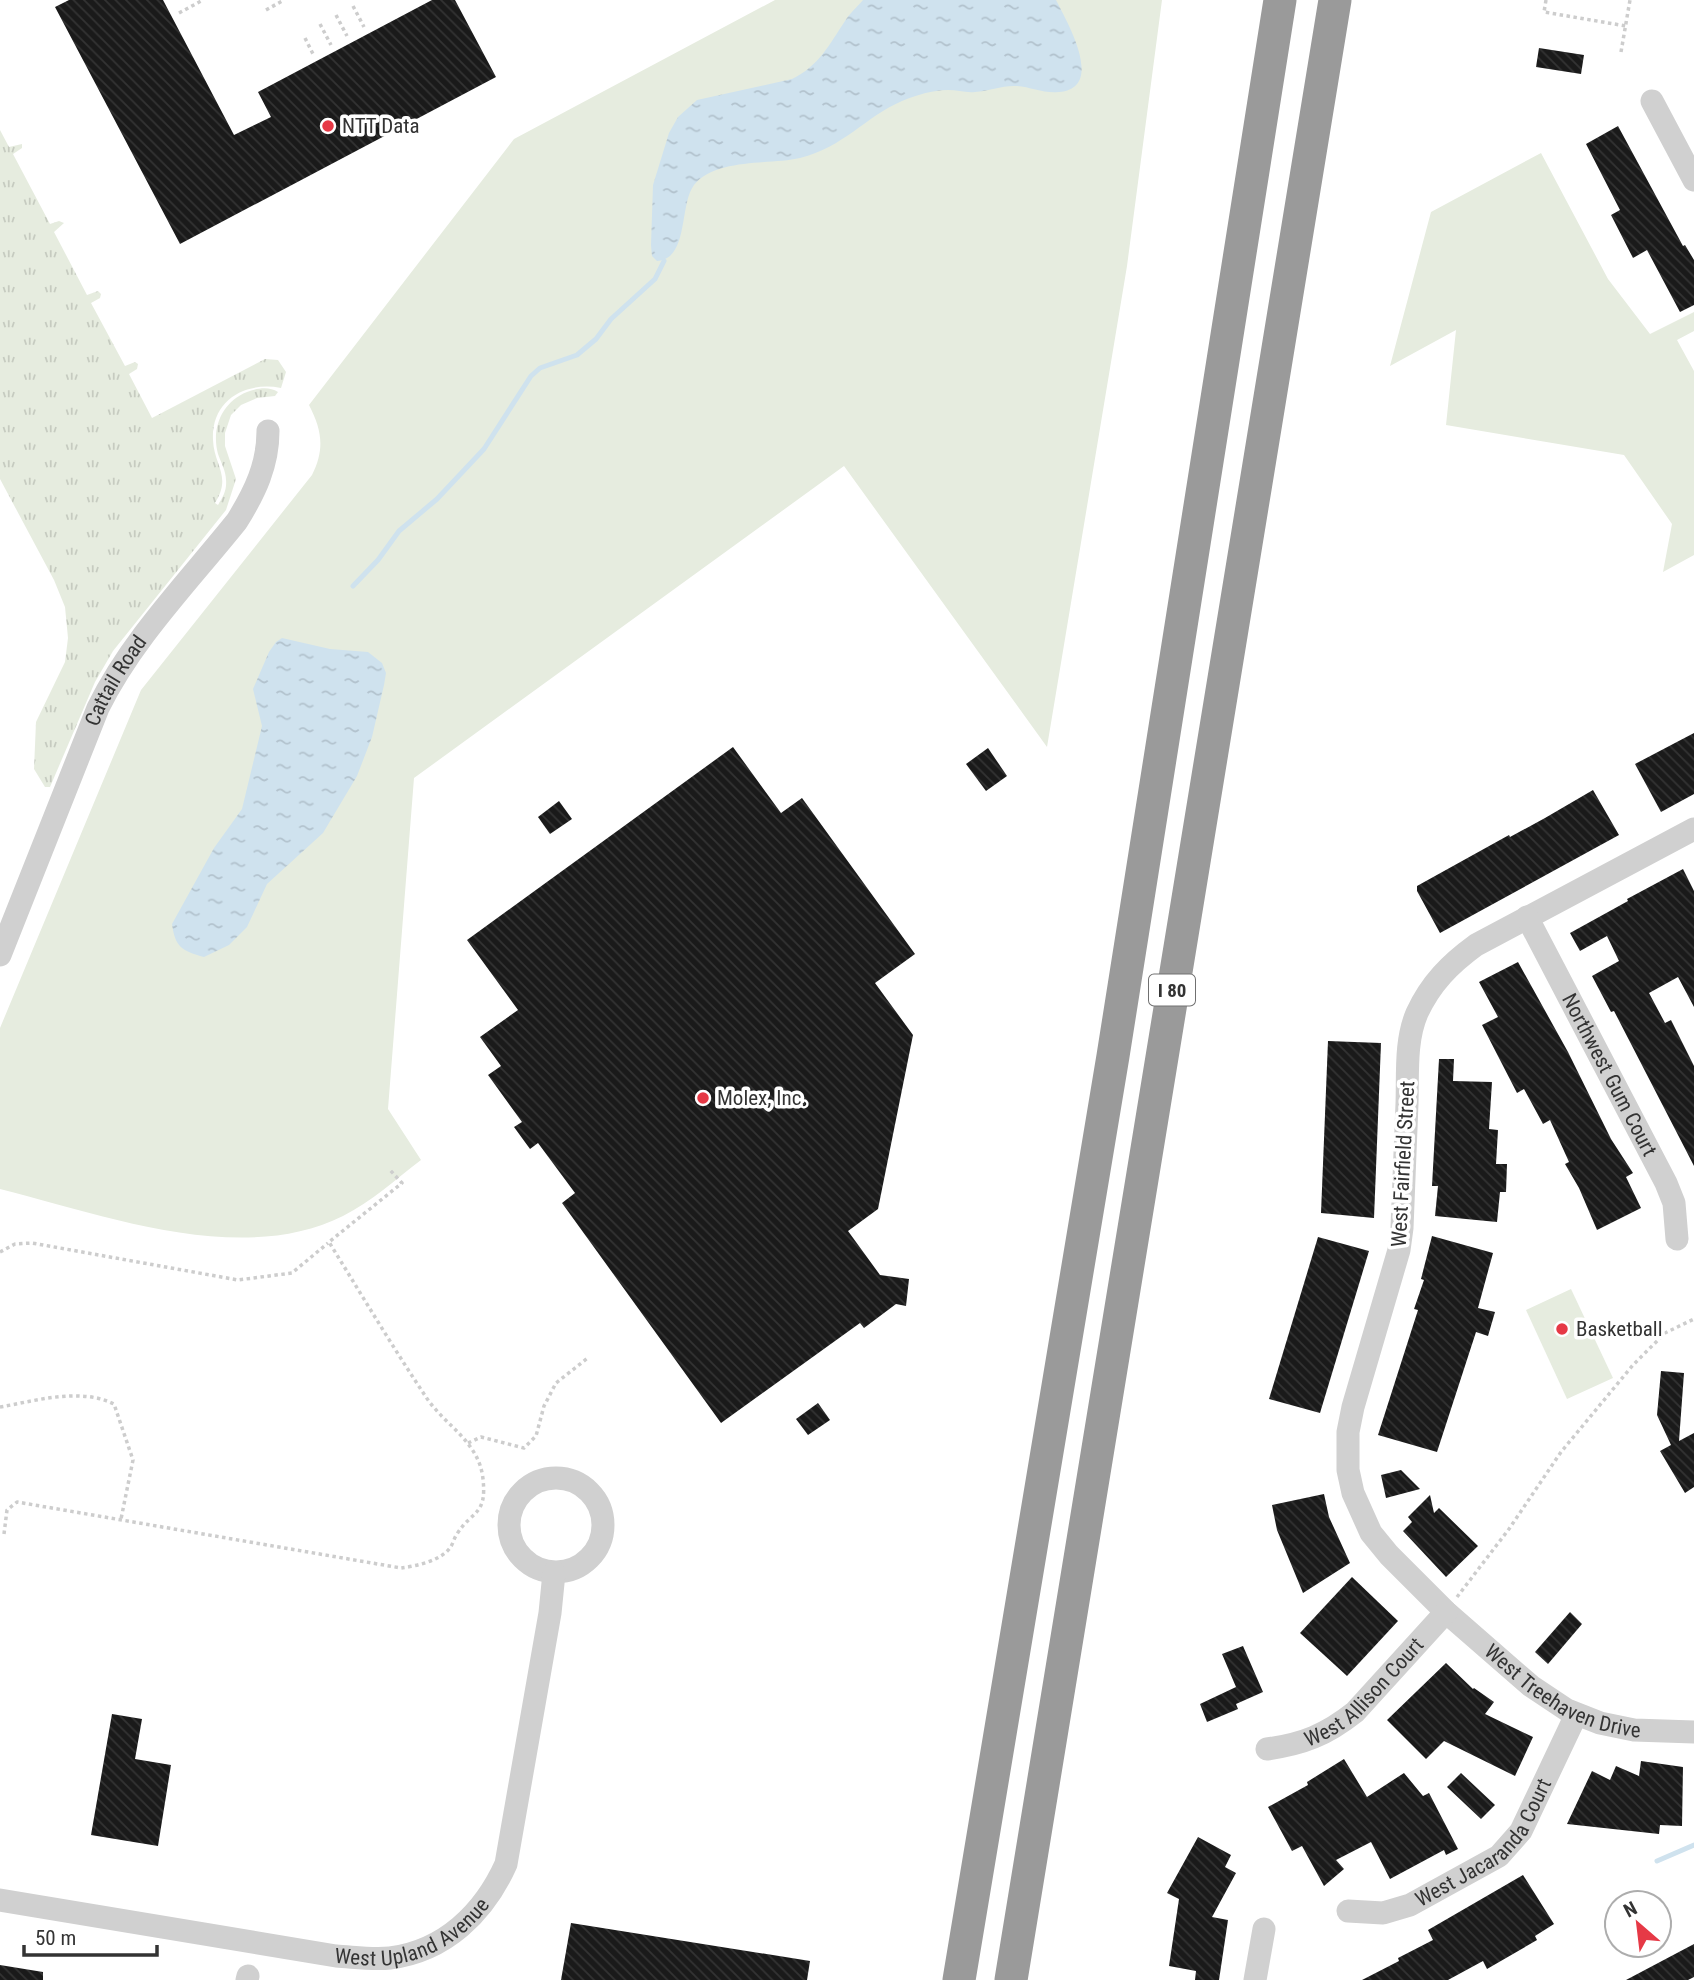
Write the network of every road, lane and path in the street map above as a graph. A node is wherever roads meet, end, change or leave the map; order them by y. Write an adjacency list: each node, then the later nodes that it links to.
1 (203, 0): 9 (path)
2 (284, 0): 8 (path)
3 (1280, 0): 44 (highway, I 80)
4 (1335, 0): 45 (highway, I 80)
5 (1546, 0): 12 (path)
6 (1630, 0): 12 (path)
7 (353, 6): 13 (path)
8 (266, 10)
9 (179, 13)
10 (336, 15): 14 (path)
11 (320, 23): 16 (path)
12 (1626, 26): 17 (path)
13 (364, 27)
14 (347, 36)
15 (305, 38): 18 (path)
16 (331, 45)
17 (1621, 52)
18 (313, 54)
19 (1652, 101): 20 (street)
20 (1694, 180)
21 (268, 431): 24 (street, Cattail Road)
22 (1693, 831): 23 (street, West Fairfield Street)
23 (1527, 917): 26 (street, Northwest Gum Court); 36 (street, West Fairfield Street)
24 (0, 955)
25 (390, 1170): 27 (path)
26 (1677, 1240)
27 (328, 1242): 28 (path); 32 (path)
28 (0, 1252)
29 (1694, 1319): 36 (path)
30 (589, 1357): 32 (path)
31 (0, 1407): 33 (path)
32 (468, 1443): 33 (path)
33 (121, 1519): 34 (path)
34 (4, 1534)
35 (554, 1573): 35 (street); 40 (street, West Upland Avenue)
36 (1446, 1612): 37 (street, West Treehaven Drive); 39 (street, West Allison Court)
37 (1576, 1715): 38 (street, West Treehaven Drive); 41 (street, West Jacaranda Court)
38 (1694, 1732)
39 (1267, 1749)
40 (0, 1900)
41 (1348, 1911)
42 (1264, 1928): 43 (street)
43 (1259, 1976)
44 (959, 1980)
45 (1011, 1980)

